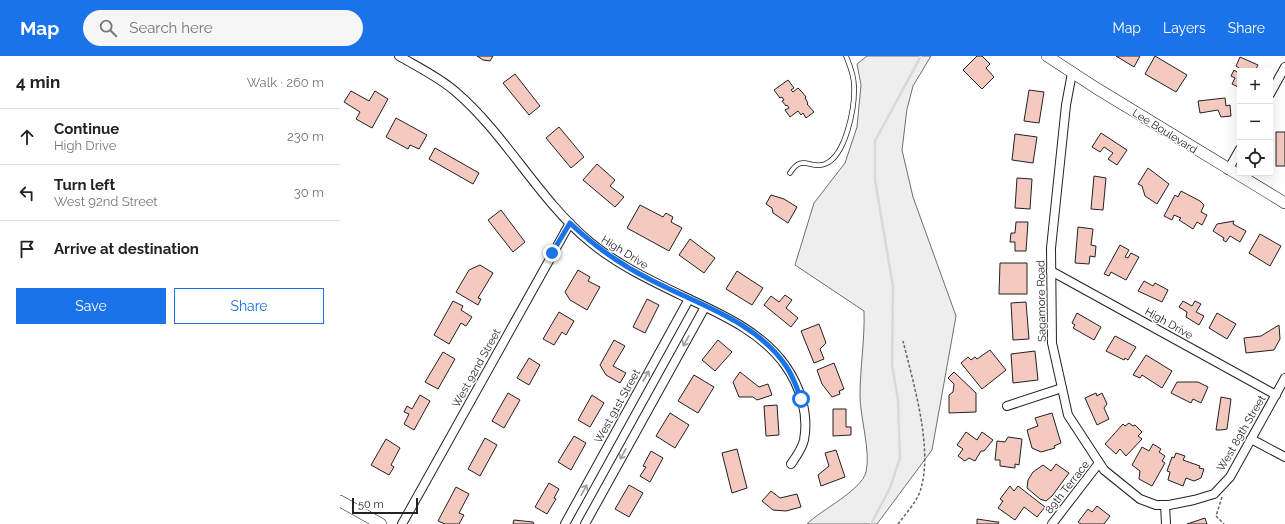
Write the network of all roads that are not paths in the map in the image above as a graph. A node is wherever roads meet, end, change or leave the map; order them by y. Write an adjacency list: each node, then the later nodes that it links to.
1 (399, 56): 11 (street, High Drive)
2 (846, 56): 9 (lane)
3 (1047, 56): 5 (street, Lee Boulevard)
4 (1285, 66): 6 (street)
5 (1072, 73): 8 (street, Lee Boulevard); 12 (street, Sagamore Road)
6 (1273, 88)
7 (1237, 154): 8 (street)
8 (1228, 170): 10 (street, Lee Boulevard)
9 (790, 172)
10 (1285, 203)
11 (570, 223): 13 (street, High Drive); 26 (street, West 92nd Street)
12 (1051, 271): 16 (street, Sagamore Road); 17 (street, High Drive)
13 (689, 299): 14 (street, High Drive); 27 (street, West 91st Street, one-way to 13)
14 (705, 307): 22 (street, High Drive); 28 (street, one-way to 28)
15 (1285, 378): 17 (street, West 89th Street)
16 (1062, 388): 18 (street); 21 (street, Sagamore Road)
17 (1276, 395): 19 (street, West 89th Street)
18 (1007, 406)
19 (1251, 439): 20 (street); 24 (street, West 89th Street)
20 (1285, 457)
21 (1099, 463): 24 (street, Sagamore Road); 29 (street, 89th Terrace)
22 (791, 464)
23 (340, 501): 25 (street)
24 (1165, 505): 30 (street)
25 (381, 524)
26 (402, 524)
27 (565, 524)
28 (585, 524)
29 (1052, 524)
30 (1166, 524)

